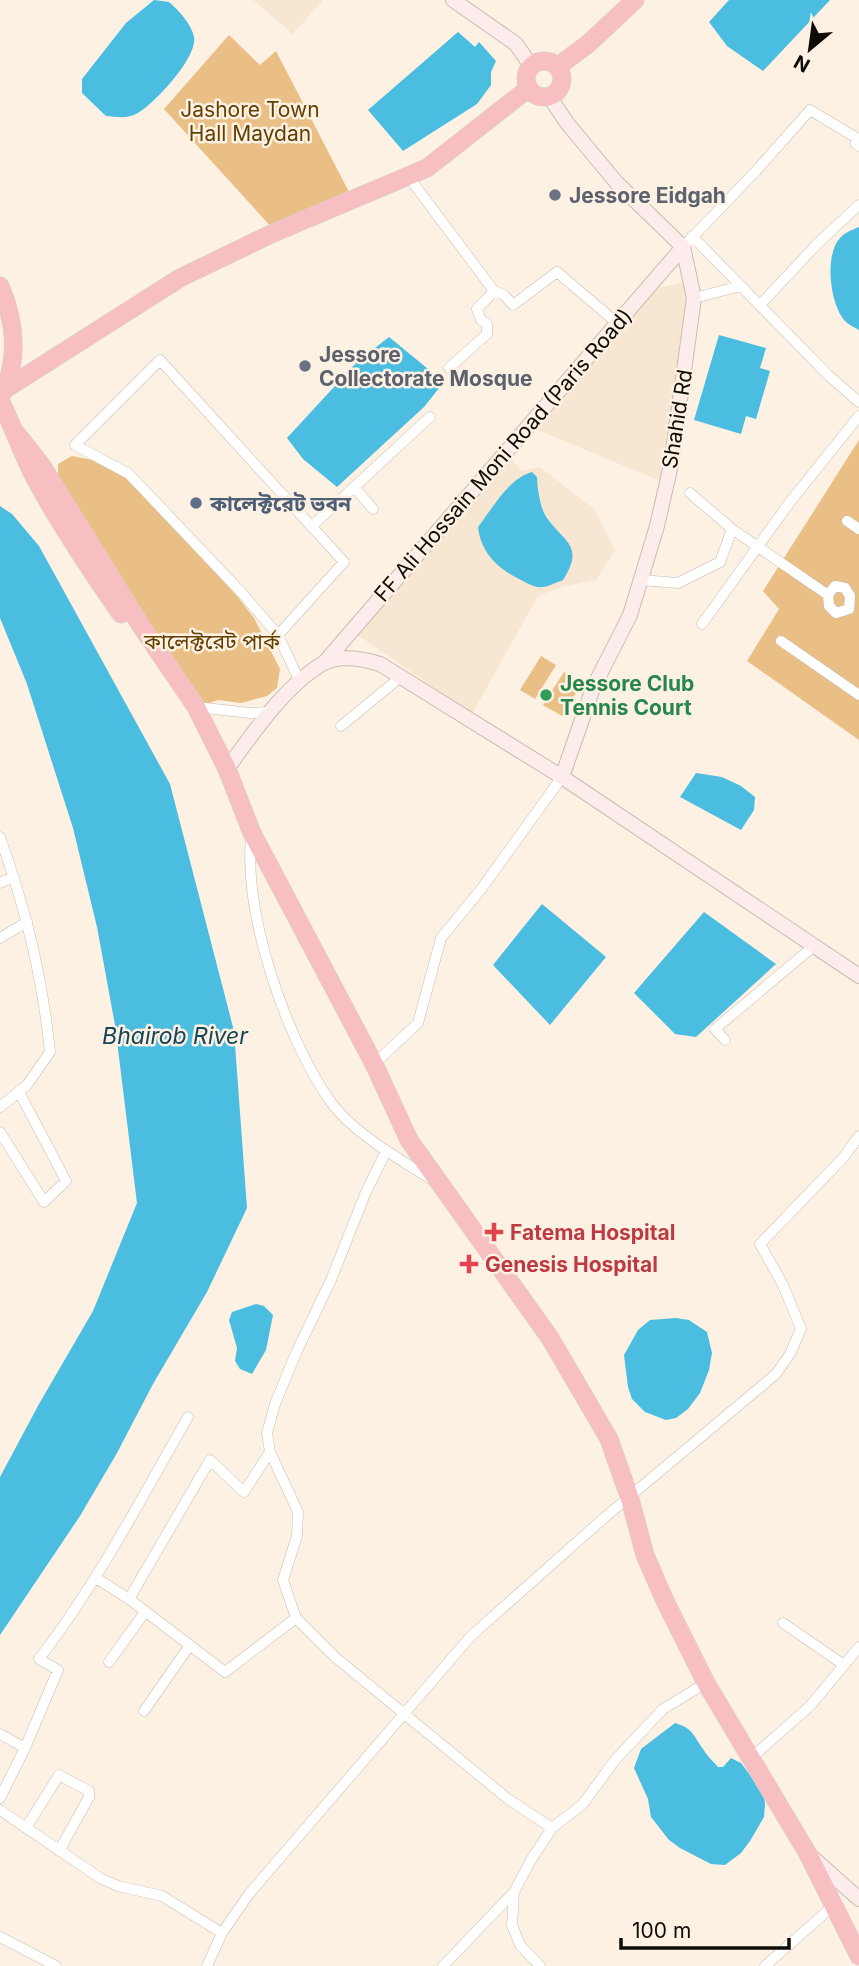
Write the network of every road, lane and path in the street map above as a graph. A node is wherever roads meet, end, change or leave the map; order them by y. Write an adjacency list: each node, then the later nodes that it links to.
1 (453, 0): 3 (street)
2 (635, 0): 4 (highway)
3 (531, 66): 4 (highway); 5 (highway)
4 (557, 67): 6 (highway)
5 (529, 88): 6 (highway); 8 (highway)
6 (549, 96): 10 (street)
7 (859, 146): 10 (street)
8 (408, 176): 13 (street); 18 (highway)
9 (859, 205): 15 (street)
10 (688, 242): 12 (street); 14 (street, Shahid Rd); 16 (street, FF Ali Hossain Moni Road (Paris Road))
11 (0, 286): 18 (highway)
12 (741, 286): 14 (street); 15 (street)
13 (495, 291): 16 (street); 17 (street)
14 (694, 298): 31 (street, Shahid Rd)
15 (760, 305): 19 (street)
16 (617, 323): 38 (street, FF Ali Hossain Moni Road (Paris Road))
17 (449, 368)
18 (1, 395): 22 (highway)
19 (859, 402)
20 (859, 416): 30 (street)
21 (430, 417): 23 (street)
22 (17, 434): 42 (highway); 45 (highway)
23 (354, 487): 25 (street); 27 (street)
24 (690, 493): 28 (street)
25 (373, 509)
26 (847, 521): 29 (street)
27 (312, 526): 36 (street); 36 (street)
28 (733, 529): 30 (street); 31 (street)
29 (859, 529)
30 (758, 547): 32 (street); 35 (street)
31 (640, 580): 47 (street, Shahid Rd)
32 (828, 595): 33 (street); 33 (street)
33 (849, 609): 34 (street)
34 (859, 616)
35 (702, 624)
36 (278, 635): 40 (street)
37 (781, 641): 41 (street)
38 (324, 663): 39 (street); 40 (street, FF Ali Hossain Moni Road (Paris Road))
39 (402, 676): 44 (street); 47 (street)
40 (300, 682): 43 (street, FF Ali Hossain Moni Road (Paris Road))
41 (859, 695)
42 (196, 707): 43 (street); 45 (highway)
43 (270, 712): 46 (street, FF Ali Hossain Moni Road (Paris Road))
44 (341, 726)
45 (216, 748): 46 (highway)
46 (227, 769): 48 (highway)
47 (562, 776): 54 (street); 57 (street)
48 (252, 833): 57 (highway); 62 (street)
49 (0, 837): 50 (street)
50 (14, 877): 51 (street); 52 (street)
51 (0, 883)
52 (27, 922): 53 (street); 58 (street)
53 (0, 938)
54 (814, 946): 55 (street); 56 (street)
55 (859, 976)
56 (725, 1040)
57 (374, 1064): 63 (highway)
58 (19, 1091): 59 (street); 60 (street)
59 (0, 1107)
60 (0, 1132)
61 (859, 1136): 66 (street)
62 (386, 1151): 63 (street); 65 (street)
63 (441, 1186): 66 (highway)
64 (188, 1417): 67 (street)
65 (270, 1452): 68 (street); 70 (street)
66 (630, 1499): 76 (highway); 78 (street)
67 (96, 1578): 68 (street); 80 (street)
68 (129, 1599): 69 (street)
69 (145, 1612): 72 (street); 74 (street)
70 (296, 1618): 72 (street); 78 (street)
71 (783, 1623): 75 (street)
72 (190, 1646): 77 (street)
73 (859, 1647): 75 (street)
74 (109, 1662)
75 (844, 1665): 81 (street)
76 (706, 1683): 81 (highway); 85 (street)
77 (144, 1711)
78 (403, 1715): 85 (street); 91 (street)
79 (0, 1734): 80 (street)
80 (25, 1748): 82 (street)
81 (750, 1759): 87 (highway)
82 (0, 1798)
83 (0, 1810): 84 (street)
84 (26, 1828): 86 (street); 86 (street)
85 (552, 1828): 88 (street)
86 (59, 1851): 91 (street)
87 (808, 1853): 89 (street); 90 (highway)
88 (514, 1892): 96 (street); 97 (street)
89 (859, 1899)
90 (834, 1906): 93 (highway); 98 (street)
91 (222, 1934): 95 (street)
92 (0, 1937): 94 (street)
93 (859, 1956)
94 (56, 1966)
95 (207, 1966)
96 (443, 1966)
97 (540, 1966)
98 (765, 1966)

